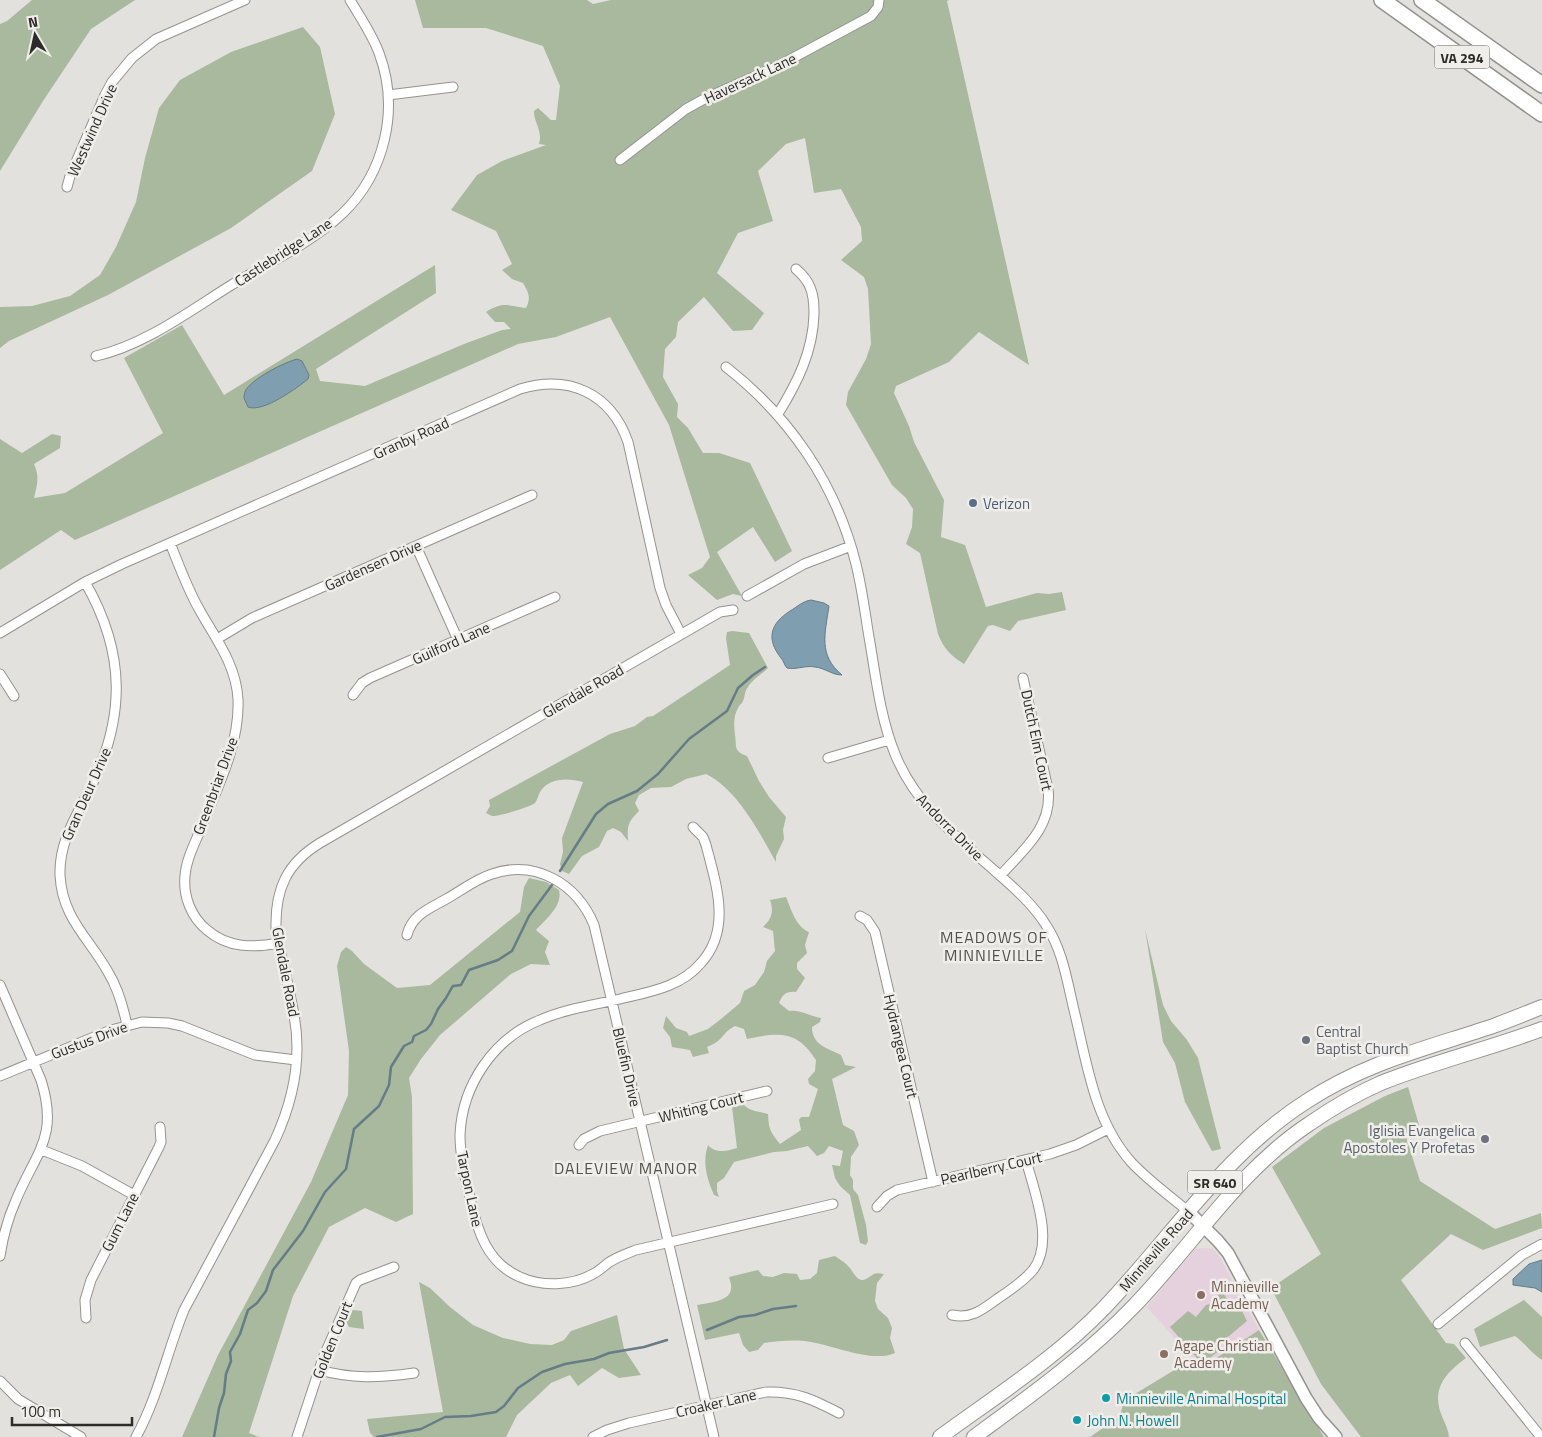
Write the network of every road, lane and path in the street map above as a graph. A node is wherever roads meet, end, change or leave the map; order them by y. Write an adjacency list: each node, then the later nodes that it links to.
1 (245, 0): 11 (street, Westwind Drive)
2 (350, 0): 8 (street, Castlebridge Lane)
3 (879, 0): 10 (street, Haversack Lane)
4 (1382, 0): 9 (highway, VA 294)
5 (1422, 0): 6 (highway, VA 294)
6 (1542, 85)
7 (453, 87): 8 (street)
8 (388, 95): 13 (street, Castlebridge Lane)
9 (1542, 114)
10 (620, 160)
11 (67, 187)
12 (796, 269): 15 (street)
13 (96, 356)
14 (726, 367): 15 (street, Andorra Drive)
15 (778, 414): 19 (street, Andorra Drive)
16 (532, 495): 18 (street, Gardensen Drive)
17 (170, 543): 20 (street, Granby Road); 25 (street, Granby Road); 26 (street, Greenbriar Drive)
18 (416, 546): 26 (street, Gardensen Drive); 27 (street)
19 (851, 546): 21 (street); 32 (street, Andorra Drive)
20 (85, 582): 24 (street, Granby Road); 42 (street, Gran Deur Drive)
21 (747, 596)
22 (555, 597): 27 (street, Guilford Lane)
23 (733, 610): 25 (street, Glendale Road)
24 (0, 633)
25 (681, 634): 38 (street, Glendale Road)
26 (217, 640): 38 (street, Greenbriar Drive)
27 (458, 640): 30 (street, Guilford Lane)
28 (0, 674): 31 (street)
29 (1023, 678): 35 (street, Dutch Elm Court)
30 (353, 695)
31 (14, 696)
32 (889, 740): 33 (street); 35 (street, Andorra Drive)
33 (828, 758)
34 (692, 827): 40 (street, Tarpon Lane)
35 (1000, 876): 50 (street, Andorra Drive)
36 (860, 916): 54 (street, Hydrangea Court)
37 (407, 935): 40 (street, Bluefin Drive)
38 (279, 943): 44 (street, Glendale Road)
39 (0, 985): 45 (street)
40 (612, 1001): 48 (street, Bluefin Drive); 60 (street, Tarpon Lane)
41 (1542, 1007): 58 (main road, Minnieville Road / SR 640)
42 (127, 1025): 44 (street, Gustus Drive); 45 (street, Gustus Drive)
43 (1542, 1029): 59 (main road, Minnieville Road / SR 640)
44 (296, 1060): 74 (street, Glendale Road)
45 (33, 1062): 46 (street, Gustus Drive); 52 (street)
46 (0, 1076)
47 (767, 1091): 48 (street, Whiting Court)
48 (640, 1122): 51 (street, Whiting Court); 60 (street, Bluefin Drive)
49 (160, 1127): 55 (street, Gum Lane)
50 (1108, 1129): 53 (street, Pearlberry Court); 58 (street, Andorra Drive)
51 (579, 1144)
52 (42, 1150): 55 (street); 62 (street)
53 (1026, 1160): 54 (street, Pearlberry Court); 64 (street)
54 (933, 1182): 57 (street, Pearlberry Court)
55 (134, 1195): 65 (street, Gum Lane)
56 (833, 1204): 60 (street, Tarpon Lane)
57 (877, 1207)
58 (1188, 1212): 59 (street); 78 (main road, Minnieville Road / SR 640)
59 (1203, 1226): 79 (main road, Minnieville Road / SR 640); 80 (street)
60 (668, 1242): 71 (street, Bluefin Drive)
61 (1542, 1244): 66 (street)
62 (0, 1256)
63 (394, 1267): 68 (street, Golden Court)
64 (952, 1315)
65 (86, 1318)
66 (1438, 1324)
67 (1465, 1343): 81 (street)
68 (318, 1370): 69 (street); 75 (street, Golden Court)
69 (414, 1373)
70 (0, 1381): 73 (street)
71 (707, 1405): 72 (street, Croaker Lane); 76 (street, Croaker Lane); 77 (street, Bluefin Drive)
72 (839, 1413)
73 (81, 1437)
74 (136, 1437)
75 (298, 1437)
76 (593, 1437)
77 (714, 1437)
78 (940, 1437)
79 (974, 1437)
80 (1336, 1437)
81 (1542, 1437)

